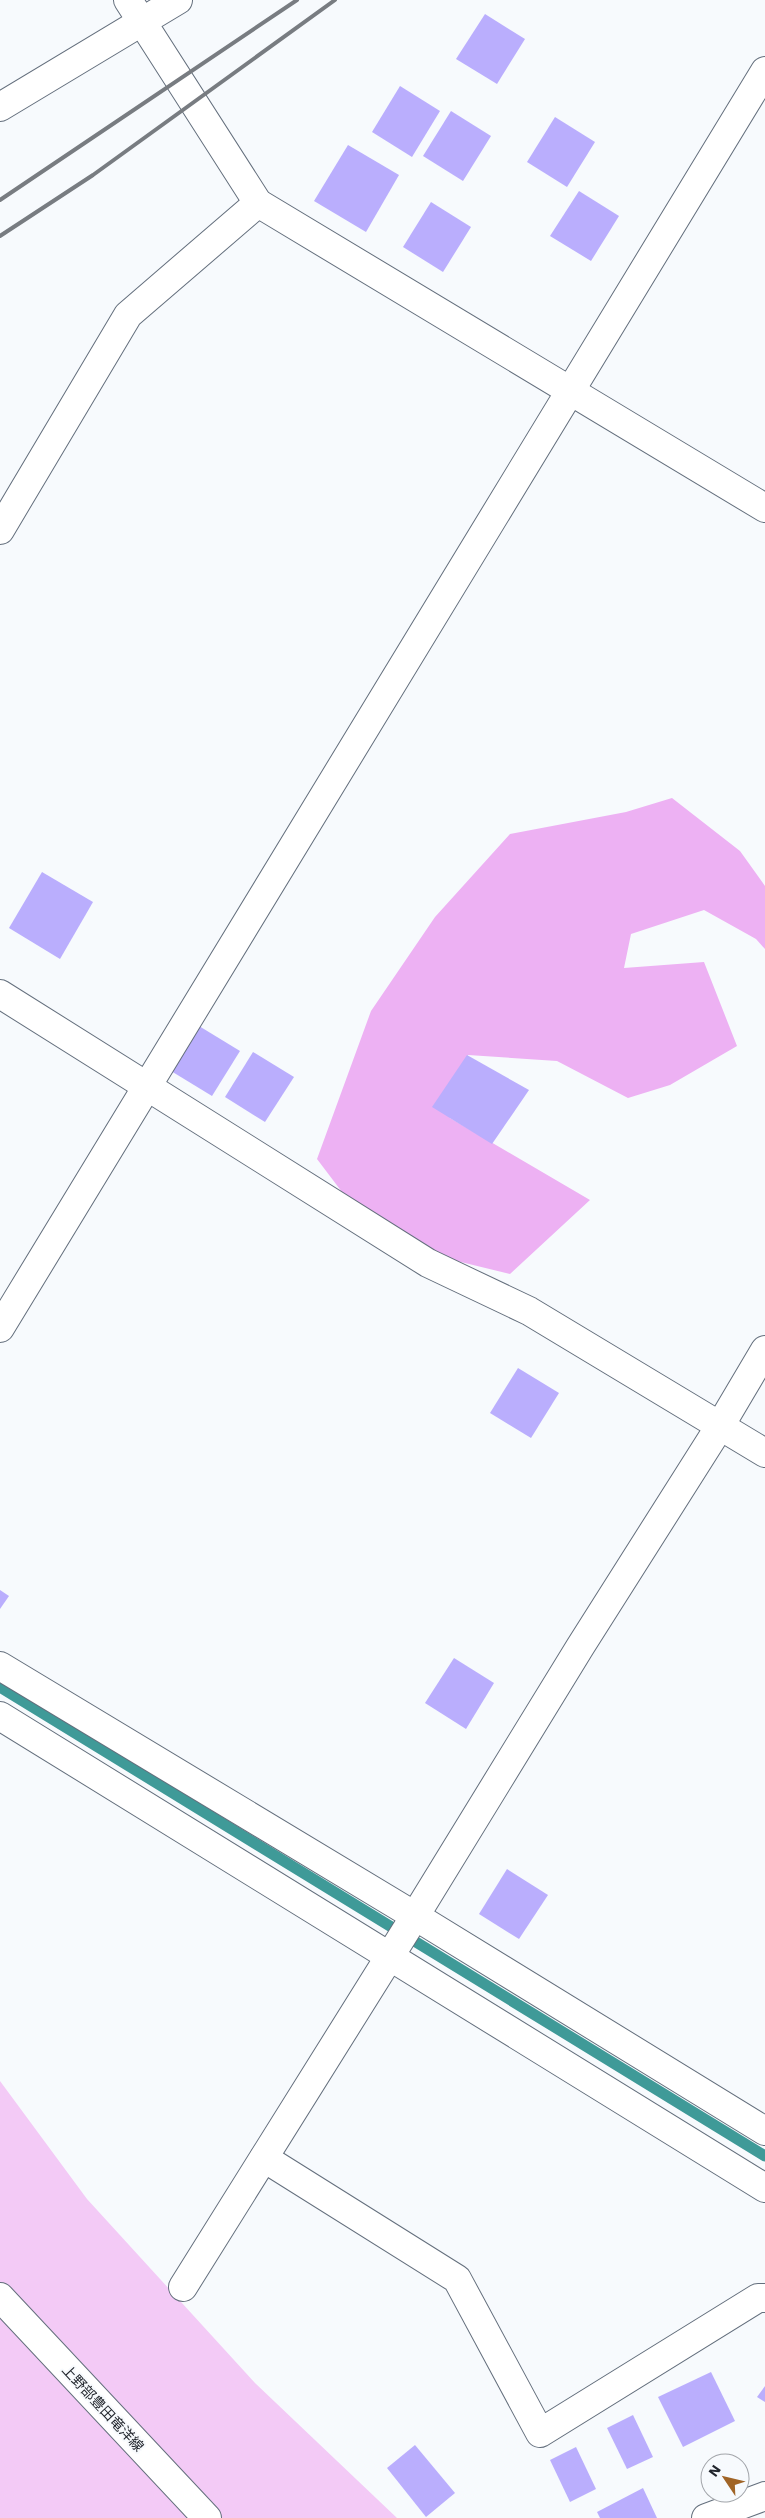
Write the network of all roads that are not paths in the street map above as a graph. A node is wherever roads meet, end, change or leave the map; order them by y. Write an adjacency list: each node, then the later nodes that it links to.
1 (178, 0): 2 (street)
2 (135, 11): 4 (street); 5 (street)
3 (765, 71): 6 (street)
4 (0, 107)
5 (258, 204): 6 (street); 8 (street)
6 (570, 392): 7 (street); 10 (street)
7 (765, 508)
8 (0, 530)
9 (0, 994): 10 (street)
10 (149, 1087): 11 (street); 13 (street)
11 (0, 1328)
12 (765, 1350): 13 (street)
13 (720, 1426): 14 (street); 17 (street)
14 (765, 1453)
15 (0, 1666): 17 (street)
16 (0, 1716): 18 (street)
17 (415, 1916): 18 (street); 19 (street)
18 (389, 1957): 20 (street); 21 (street)
19 (765, 2131)
20 (264, 2158): 22 (street); 24 (street)
21 (765, 2188)
22 (183, 2287)
23 (0, 2297): 26 (street, 上野部豊田竜洋線)
24 (765, 2298)
25 (765, 2496): 27 (street)
26 (206, 2518)
27 (706, 2518)

